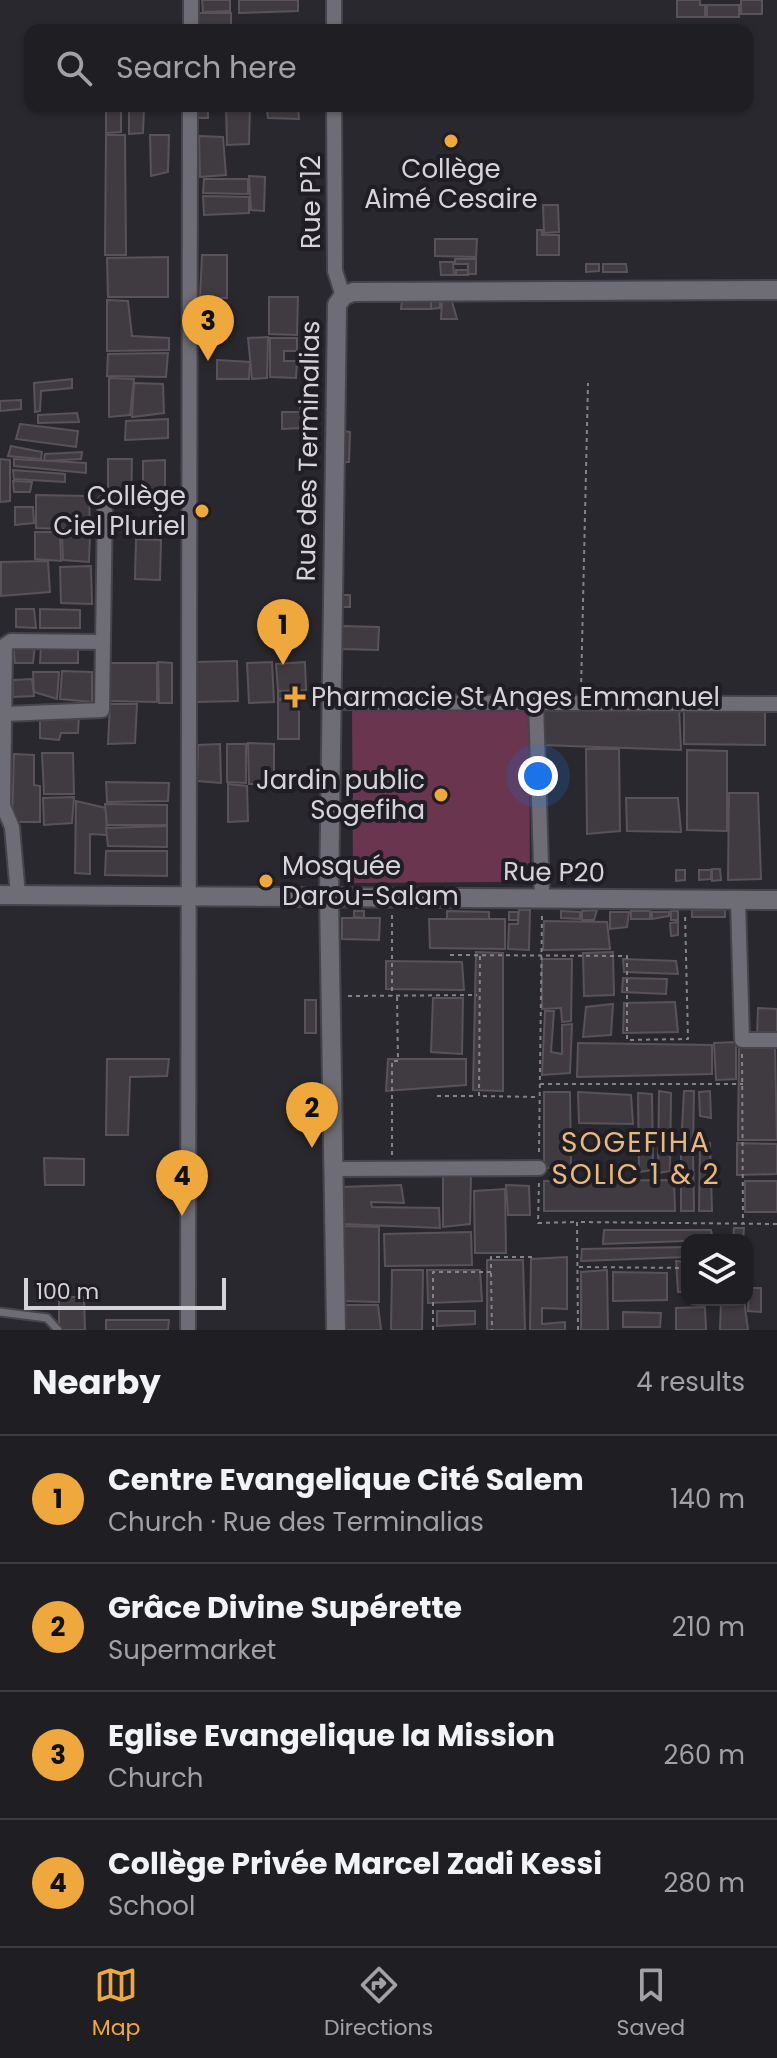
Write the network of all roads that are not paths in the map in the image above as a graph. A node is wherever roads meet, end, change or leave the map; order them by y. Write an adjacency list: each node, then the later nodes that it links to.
1 (191, 0): 3 (street)
2 (334, 0): 4 (street)
3 (191, 24)
4 (334, 24)
5 (190, 112): 17 (street)
6 (334, 112): 8 (street, Rue P12)
7 (777, 290): 8 (street)
8 (343, 296): 12 (street, Rue des Terminalias)
9 (105, 502): 10 (street)
10 (103, 642): 11 (street); 15 (street)
11 (2, 662): 15 (street)
12 (330, 702): 13 (street); 18 (street, Rue des Terminalias)
13 (536, 703): 14 (street); 19 (street)
14 (777, 704)
15 (5, 714): 16 (street)
16 (9, 895): 17 (street, Rue P20)
17 (187, 897): 18 (street, Rue P20); 27 (street)
18 (329, 897): 19 (street, Rue P20); 24 (street, Rue des Terminalias)
19 (542, 897): 21 (street, Rue P20)
20 (777, 900): 21 (street, Rue P20)
21 (738, 901): 22 (street)
22 (777, 1040)
23 (539, 1168): 24 (street)
24 (336, 1169): 28 (street, Rue des Terminalias)
25 (0, 1312): 26 (lane)
26 (58, 1330)
27 (188, 1330)
28 (336, 1330)

